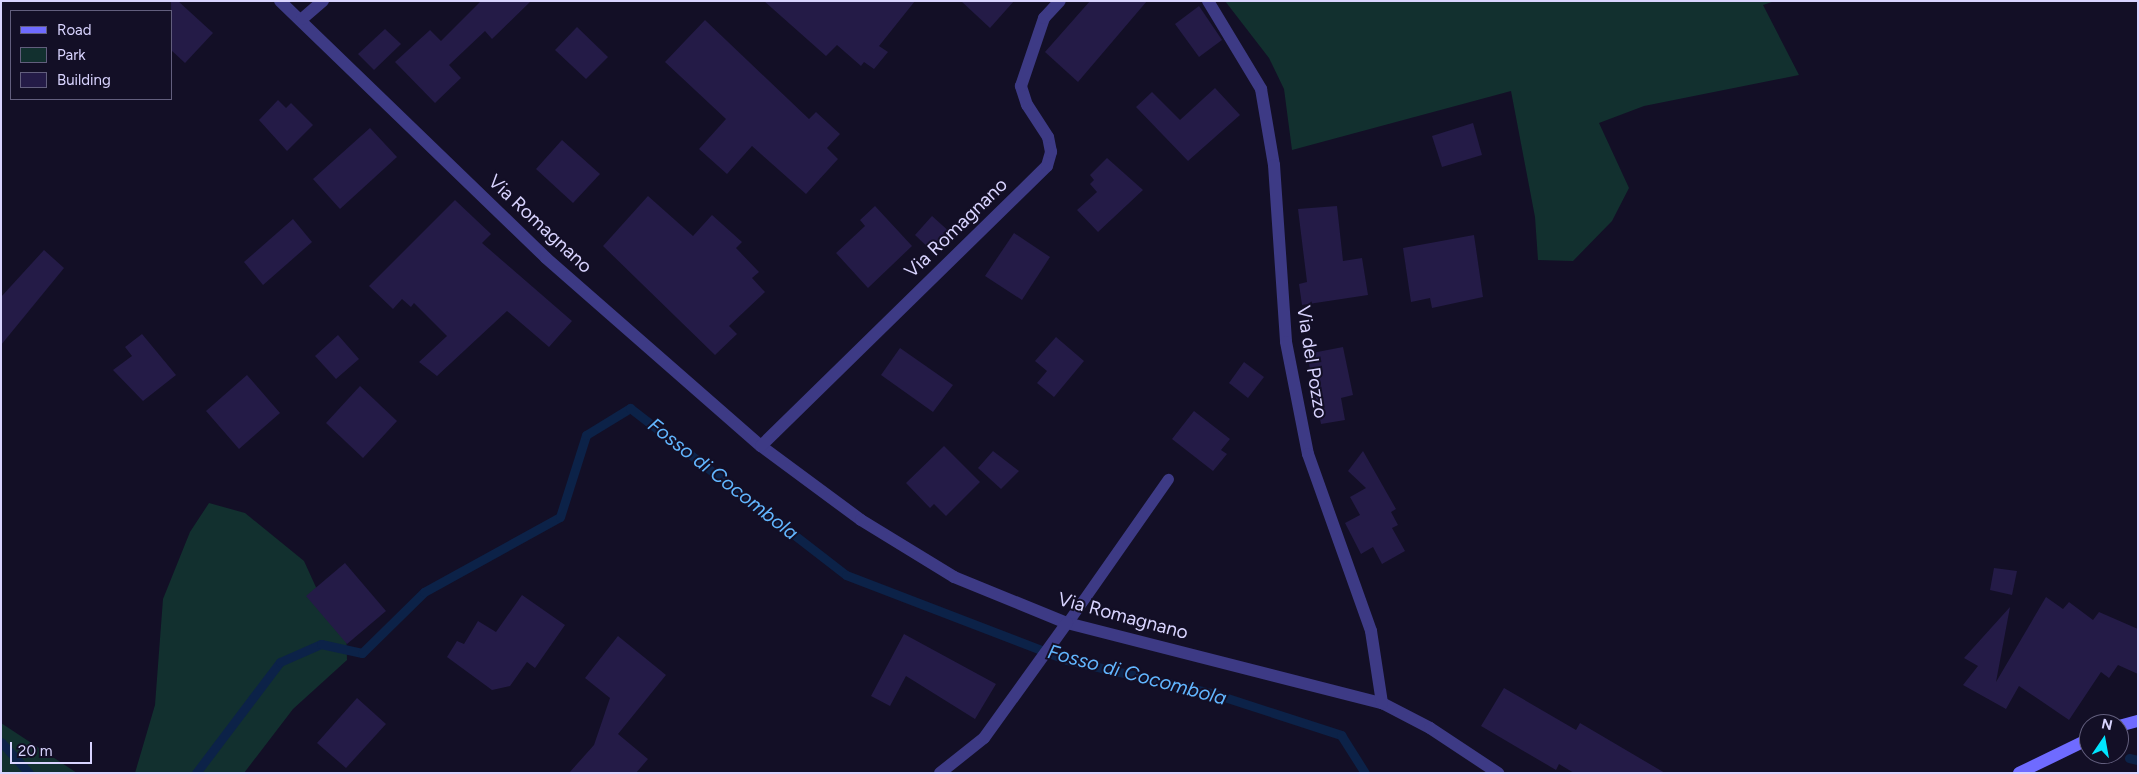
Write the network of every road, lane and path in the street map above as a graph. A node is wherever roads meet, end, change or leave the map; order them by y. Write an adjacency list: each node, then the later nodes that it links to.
1 (280, 1): 5 (street, Via Romagnano)
2 (323, 1): 5 (street)
3 (1060, 1): 6 (street, Via Romagnano)
4 (1208, 1): 9 (street, Via del Pozzo)
5 (302, 19): 6 (street, Via Romagnano)
6 (761, 446): 8 (street, Via Romagnano)
7 (1168, 479): 8 (lane)
8 (1067, 623): 9 (street, Via Romagnano); 11 (street)
9 (1382, 703): 12 (street, Via Romagnano)
10 (2079, 744): 13 (street)
11 (940, 773)
12 (1498, 773)
13 (2020, 773)

